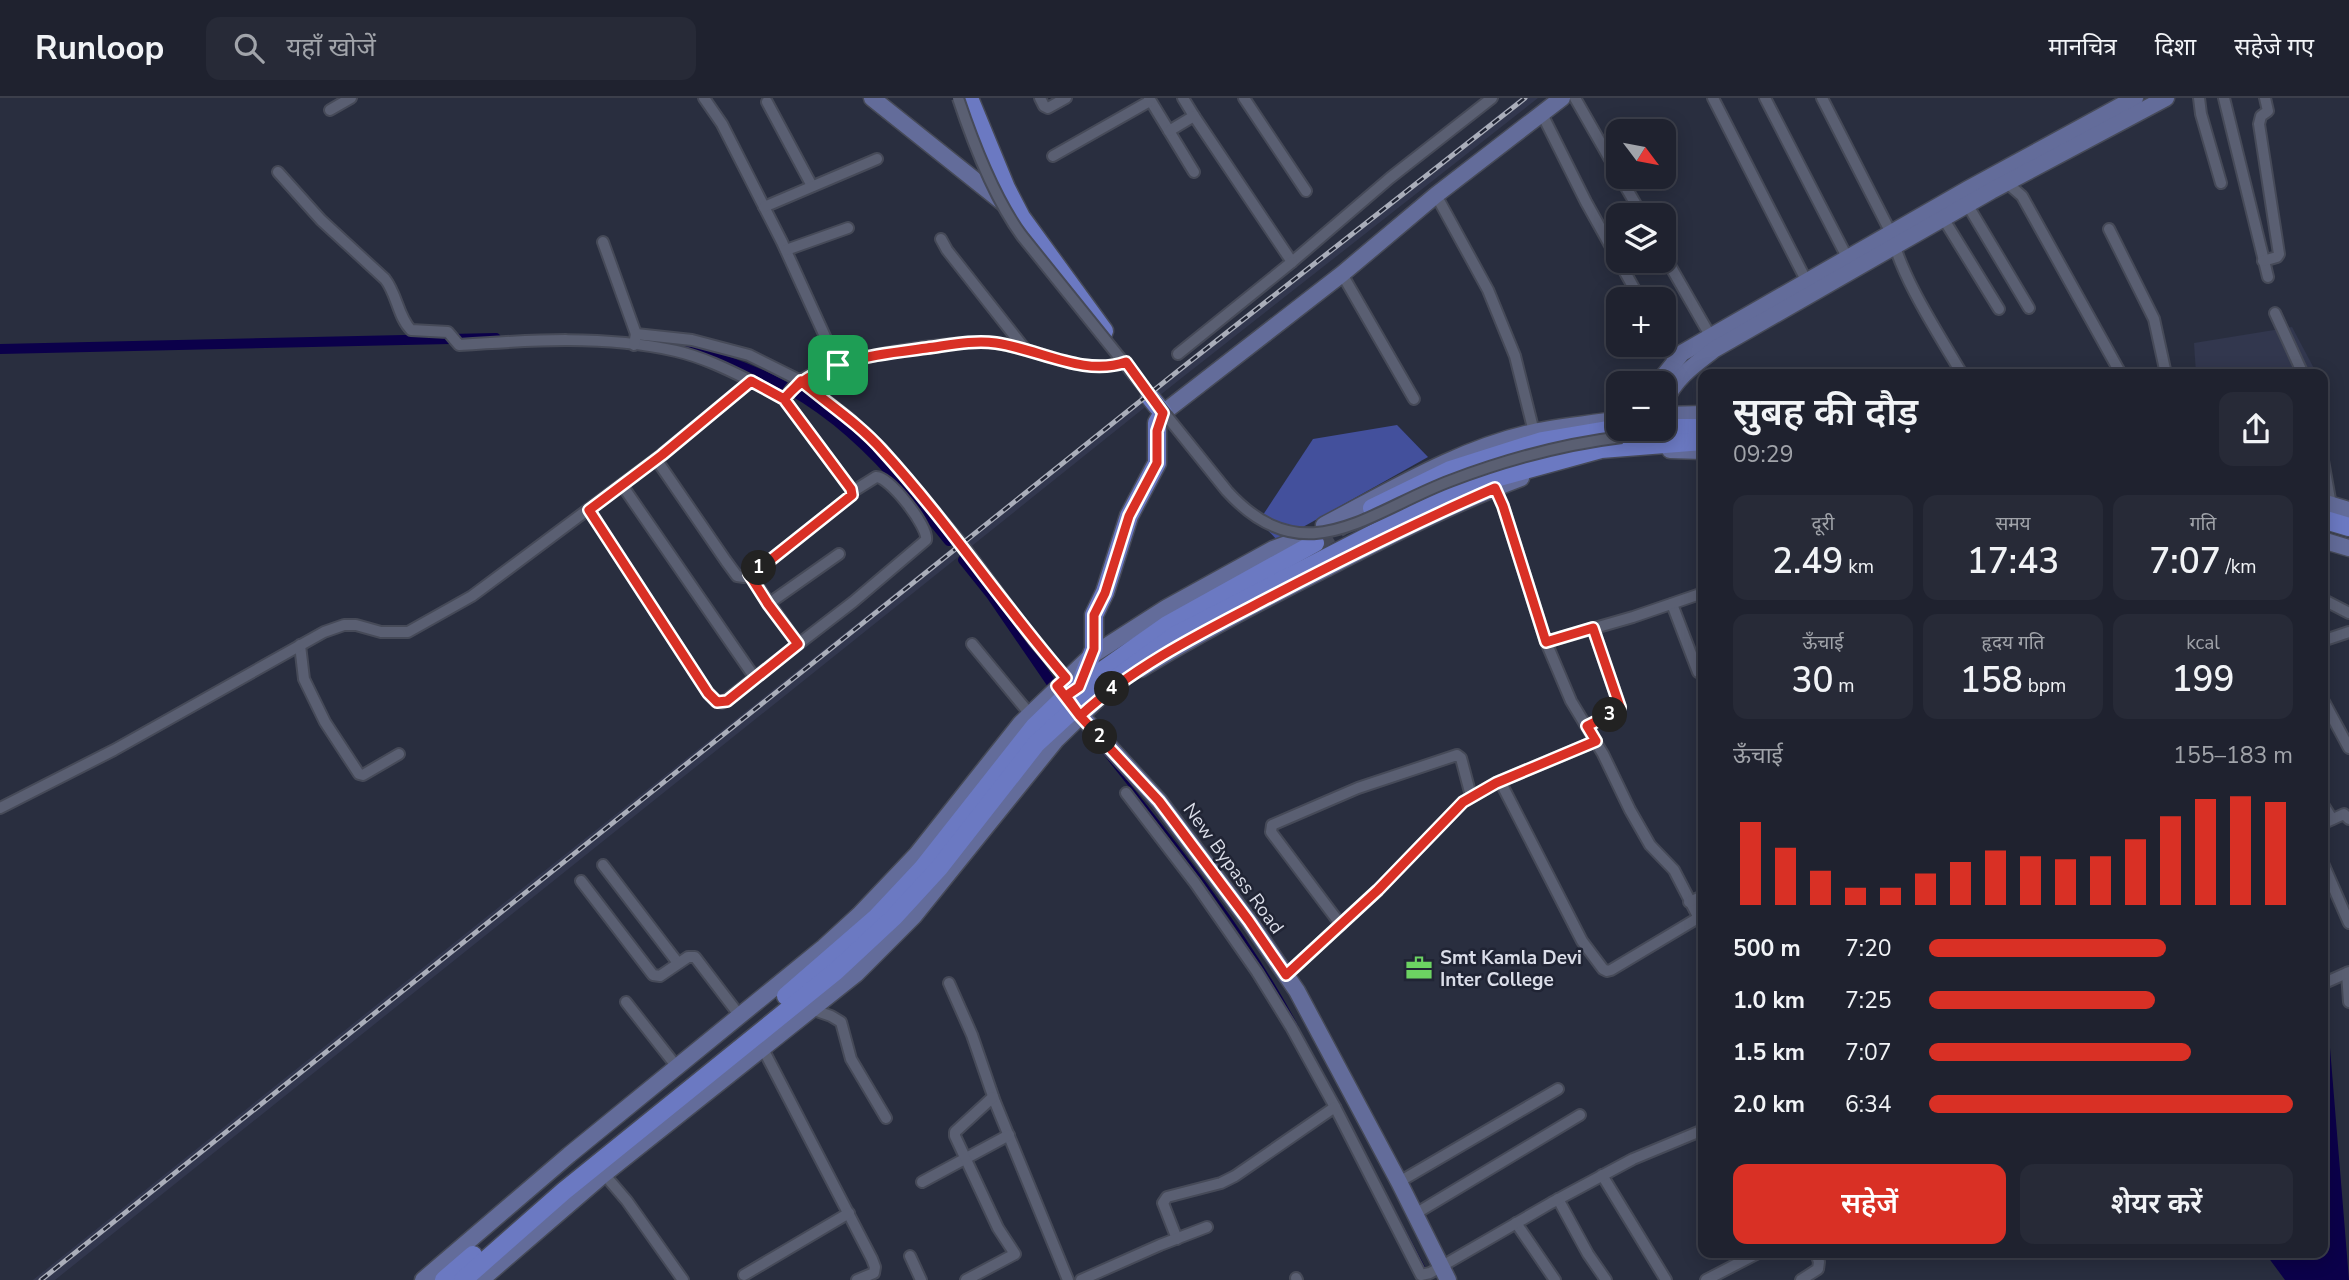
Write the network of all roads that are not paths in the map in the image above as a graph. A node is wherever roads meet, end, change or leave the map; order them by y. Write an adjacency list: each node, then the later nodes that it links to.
1 (351, 98): 23 (street)
2 (704, 98): 38 (street)
3 (872, 98): 39 (main road)
4 (958, 98): 85 (street, bridge)
5 (969, 98): 39 (main road)
6 (1040, 98): 7 (street)
7 (1066, 98)
8 (1183, 98): 25 (street)
9 (1244, 98): 35 (street)
10 (1492, 98): 49 (street)
11 (1562, 98): 24 (main road)
12 (1574, 98): 27 (street)
13 (1713, 98): 53 (street)
14 (1765, 98): 47 (street)
15 (1822, 98): 44 (street)
16 (2135, 98): 44 (main road)
17 (2165, 98): 32 (main road)
18 (2199, 98): 33 (street)
19 (2224, 98): 48 (street)
20 (2265, 98): 48 (street)
21 (1150, 99): 26 (street); 28 (street)
22 (767, 102): 34 (street)
23 (330, 110)
24 (1542, 114): 36 (main road); 54 (street)
25 (1194, 116): 26 (street); 49 (street)
26 (1169, 131): 31 (street)
27 (1606, 153)
28 (1053, 156)
29 (877, 159): 34 (street)
30 (278, 172): 59 (street)
31 (1194, 172)
32 (2007, 183): 37 (main road); 68 (street)
33 (2221, 183)
34 (812, 186): 38 (street)
35 (1306, 191)
36 (1436, 195): 51 (main road); 83 (street)
37 (1967, 204): 40 (main road); 55 (street)
38 (764, 207): 46 (street)
39 (1021, 217): 65 (main road)
40 (1943, 218): 44 (main road); 56 (street)
41 (848, 228): 46 (street)
42 (2109, 229): 69 (street)
43 (942, 239): 60 (street)
44 (1892, 240): 47 (main road); 61 (main road); 67 (street)
45 (603, 242): 59 (street)
46 (786, 250): 66 (street)
47 (1848, 259): 53 (main road)
48 (2263, 261): 52 (street)
49 (1292, 262): 62 (street)
50 (1675, 273): 58 (street)
51 (1342, 274): 76 (street); 77 (main road)
52 (2268, 277)
53 (1807, 282): 58 (main road)
54 (1633, 287)
55 (2029, 308)
56 (1999, 309)
57 (2275, 313): 70 (street)
58 (1711, 337): 61 (main road)
59 (635, 339): 72 (street); 74 (street)
60 (1025, 349): 65 (street); 66 (street)
61 (1701, 351): 64 (main road); 73 (main road)
62 (1178, 354)
63 (1672, 357): 64 (street)
64 (1674, 361): 71 (main road)
65 (1126, 362): 77 (main road)
66 (838, 365): 74 (street)
67 (1959, 369)
68 (2118, 369)
69 (2165, 369)
70 (2301, 369)
71 (1666, 371)
72 (751, 381): 75 (street); 92 (street)
73 (1676, 381)
74 (799, 382): 75 (street); 126 (street)
75 (785, 398): 95 (street)
76 (1414, 399)
77 (1163, 413): 123 (main road)
78 (1698, 414): 79 (main road)
79 (1676, 415)
80 (1606, 421): 83 (main road)
81 (1698, 428): 82 (main road)
82 (1676, 430)
83 (1534, 432): 101 (main road)
84 (1606, 434): 96 (main road)
85 (1606, 436)
86 (1676, 437): 87 (main road)
87 (1698, 440)
88 (1624, 441): 91 (main road)
89 (1658, 441): 90 (main road)
90 (1698, 451)
91 (1571, 456): 94 (main road); 126 (main road)
92 (656, 459): 93 (street); 110 (street)
93 (622, 485): 98 (street); 125 (street)
94 (1495, 488): 119 (street); 126 (main road)
95 (852, 492): 110 (street); 120 (street)
96 (1372, 508)
97 (2328, 509): 99 (main road)
98 (589, 510): 122 (street); 125 (street)
99 (2349, 510)
100 (2328, 511): 102 (main road)
101 (1324, 525)
102 (2349, 527)
103 (2328, 532): 104 (main road)
104 (2349, 537)
105 (1295, 541): 123 (main road)
106 (2328, 542): 108 (main road)
107 (1315, 543): 126 (main road)
108 (2349, 548)
109 (839, 554): 113 (street)
110 (749, 574): 113 (street)
111 (1698, 595): 114 (street)
112 (2328, 602): 115 (street)
113 (768, 604): 120 (street)
114 (1672, 604): 116 (street); 124 (street)
115 (2349, 612)
116 (1593, 628): 119 (street); 129 (street)
117 (2349, 632): 118 (street)
118 (2328, 639)
119 (1546, 642): 129 (street)
120 (798, 644): 125 (street)
121 (972, 644): 128 (street)
122 (300, 645): 132 (street); 136 (street)
123 (1091, 656): 126 (main road)
124 (1698, 672)
125 (755, 678)
126 (1071, 694): 128 (main road); 139 (main road, New Bypass Road); 156 (main road); 184 (main road); 185 (main road)
127 (2328, 709): 131 (street)
128 (1029, 713): 157 (main road)
129 (1587, 726): 130 (street)
130 (1596, 741): 133 (street); 144 (street)
131 (2349, 748)
132 (399, 754)
133 (1500, 781): 135 (street); 146 (street)
134 (1126, 793): 139 (street)
135 (1472, 796): 148 (street); 148 (street)
136 (0, 808)
137 (2349, 819): 138 (street)
138 (2328, 822)
139 (1177, 845): 151 (main road, New Bypass Road); 162 (street)
140 (603, 865): 149 (street)
141 (2328, 875): 147 (street)
142 (581, 881): 149 (street)
143 (1698, 898): 144 (street)
144 (1689, 902): 145 (street)
145 (1698, 918)
146 (1698, 923)
147 (2349, 923)
148 (1341, 925): 151 (street)
149 (678, 963): 157 (street)
150 (2348, 972): 152 (street); 155 (street)
151 (1286, 975): 171 (main road, New Bypass Road)
152 (2328, 981)
153 (949, 983): 161 (street)
154 (626, 1002): 159 (street)
155 (2349, 1002)
156 (811, 1009): 158 (main road); 164 (street)
157 (740, 1016): 159 (main road)
158 (762, 1046): 168 (main road); 173 (street)
159 (677, 1067): 183 (main road)
160 (1558, 1089): 171 (street)
161 (993, 1097): 166 (street); 167 (street)
162 (1335, 1107): 177 (street); 181 (street)
163 (1580, 1115): 174 (street)
164 (886, 1118)
165 (1698, 1132): 169 (street)
166 (1009, 1135): 167 (street); 191 (street)
167 (965, 1158): 170 (street); 190 (street)
168 (604, 1174): 186 (main road); 187 (street)
169 (1602, 1175): 172 (street); 195 (street)
170 (922, 1182)
171 (1399, 1182): 174 (main road, New Bypass Road)
172 (1558, 1199): 175 (street); 194 (street)
173 (849, 1213): 182 (street); 188 (street)
174 (1415, 1214): 181 (main road, New Bypass Road)
175 (1516, 1223): 181 (street); 193 (street)
176 (1207, 1227): 177 (street)
177 (1177, 1239): 192 (street)
178 (910, 1256): 189 (street)
179 (1749, 1258): 196 (street)
180 (1818, 1258): 197 (street)
181 (1436, 1273)
182 (744, 1275)
183 (423, 1280)
184 (444, 1280)
185 (463, 1280)
186 (481, 1280)
187 (683, 1280)
188 (857, 1280)
189 (921, 1280)
190 (966, 1280)
191 (1069, 1280)
192 (1081, 1280)
193 (1555, 1280)
194 (1606, 1280)
195 (1666, 1280)
196 (1706, 1280)
197 (1801, 1280)

